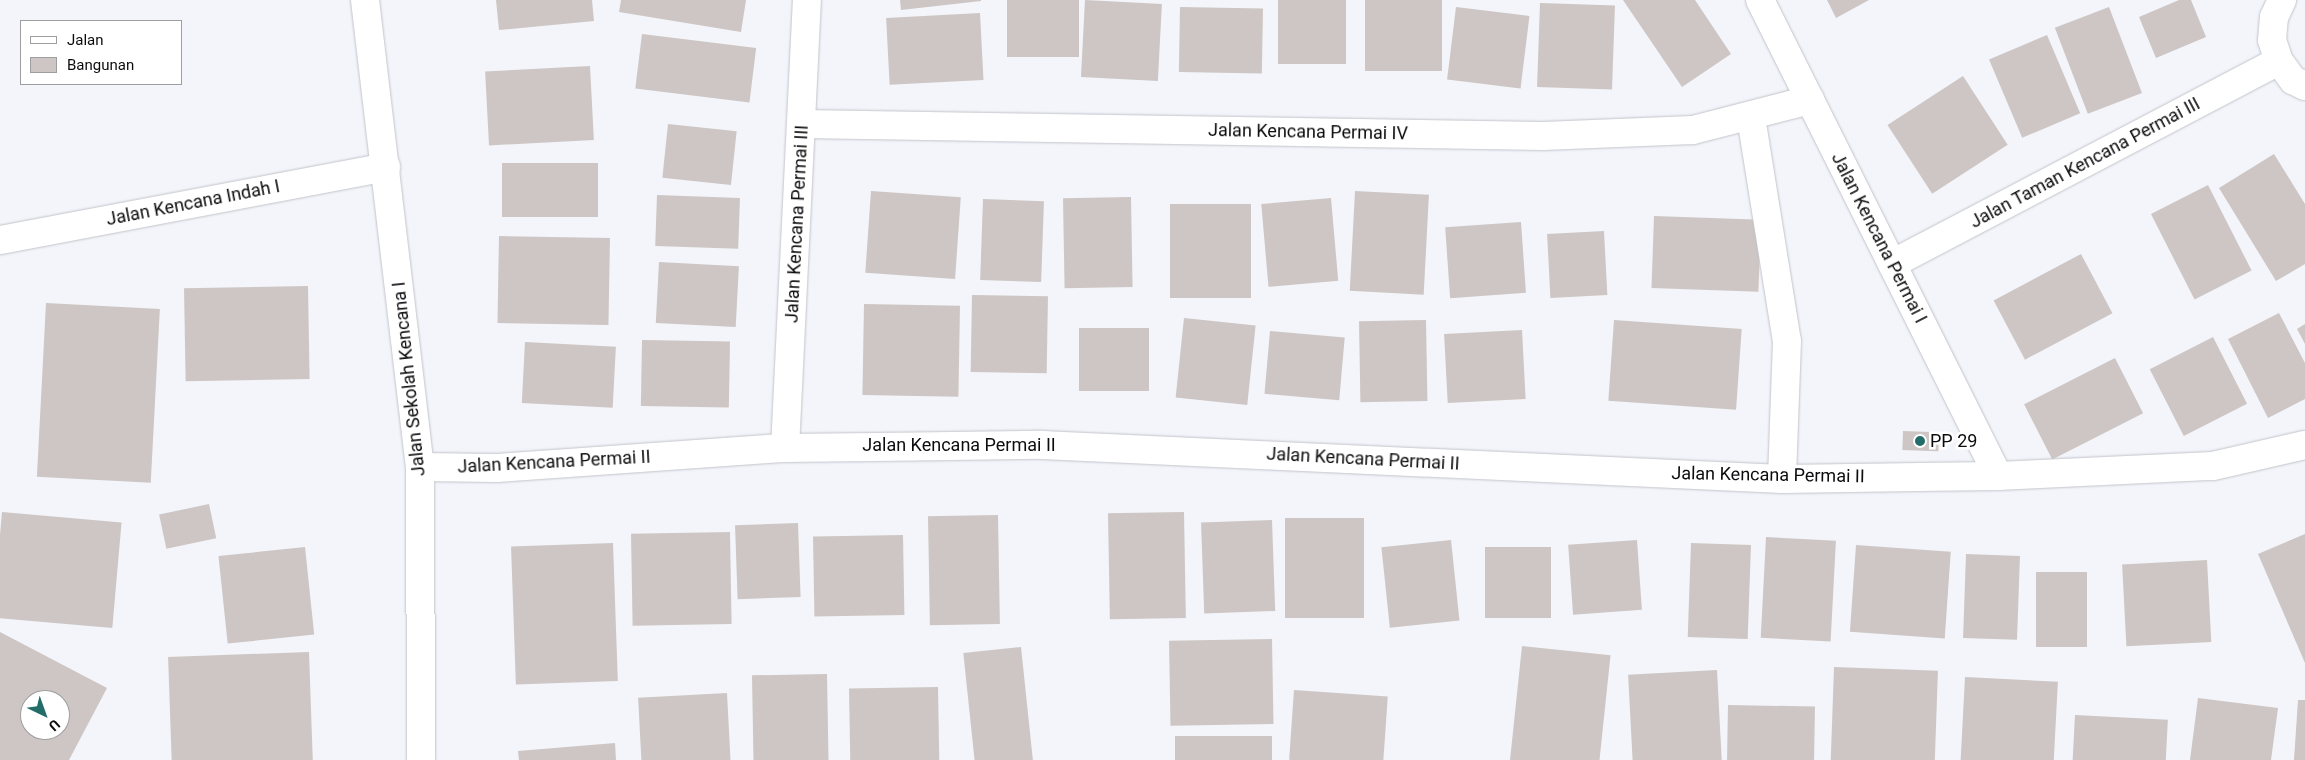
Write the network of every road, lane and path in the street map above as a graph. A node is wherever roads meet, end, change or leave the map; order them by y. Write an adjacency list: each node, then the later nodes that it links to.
1 (365, 0): 10 (street, Jalan Sekolah Kencana I)
2 (807, 0): 9 (street, Jalan Kencana Permai III)
3 (1760, 0): 7 (street, Jalan Kencana Permai I)
4 (2282, 0): 5 (street)
5 (2279, 61): 6 (street); 12 (street, Jalan Taman Kencana Permai III)
6 (2305, 86)
7 (1810, 100): 8 (street, Jalan Kencana Permai IV); 12 (street, Jalan Kencana Permai I)
8 (1751, 117): 9 (street, Jalan Kencana Permai IV); 17 (street)
9 (802, 124): 14 (street, Jalan Kencana Permai III)
10 (386, 167): 11 (street, Jalan Kencana Indah I); 15 (street, Jalan Sekolah Kencana I)
11 (0, 240)
12 (1892, 264): 16 (street, Jalan Kencana Permai I)
13 (2305, 444): 16 (street, Jalan Kencana Permai II)
14 (785, 448): 15 (street, Jalan Kencana Permai II); 17 (street, Jalan Kencana Permai II)
15 (420, 467): 18 (street, Jalan Sekolah Kencana I)
16 (1998, 476): 17 (street, Jalan Kencana Permai II)
17 (1782, 479)
18 (420, 760)

